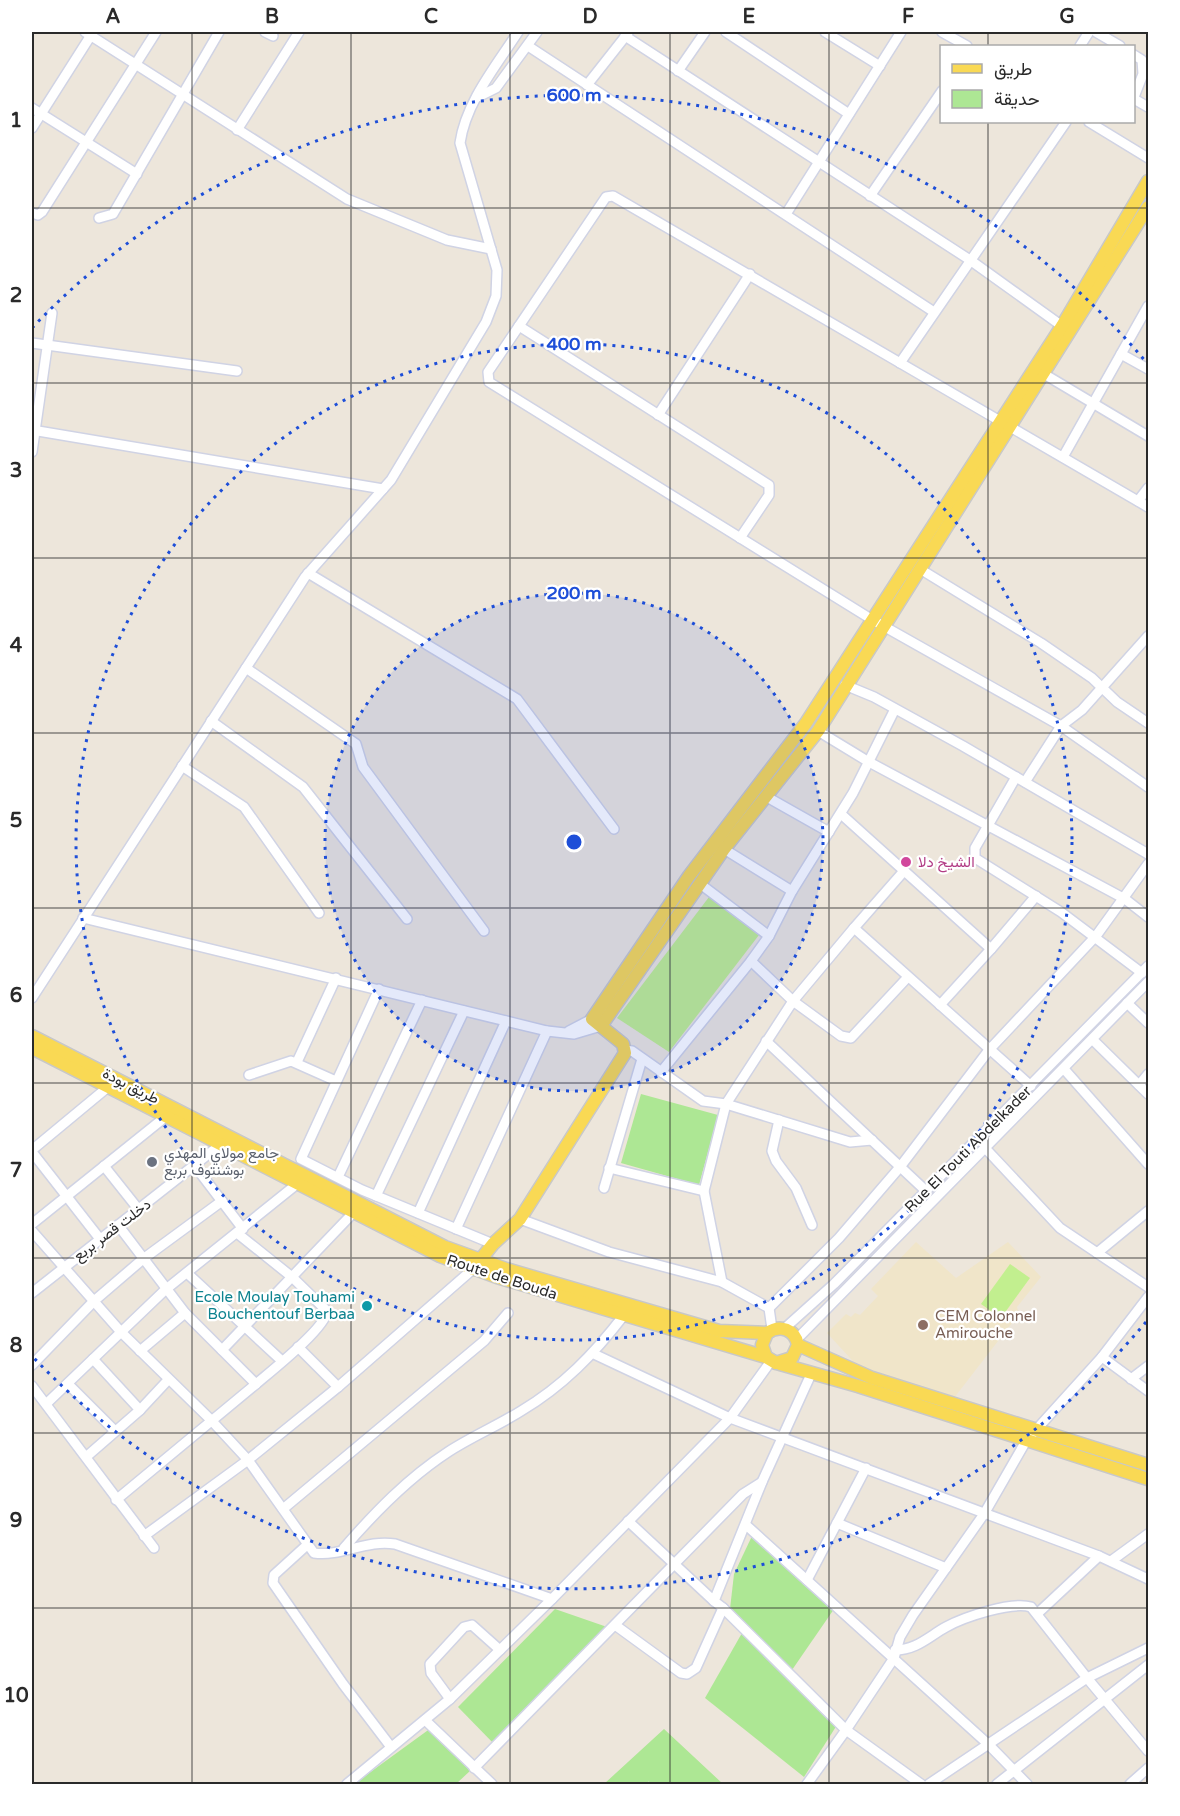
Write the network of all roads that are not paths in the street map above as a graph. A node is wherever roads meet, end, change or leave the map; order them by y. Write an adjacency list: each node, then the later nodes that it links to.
1 (156, 32): 20 (street)
2 (219, 32): 26 (street)
3 (299, 32): 36 (street)
4 (518, 32): 27 (street)
5 (537, 32): 18 (street)
6 (705, 32): 22 (street)
7 (726, 32): 32 (street)
8 (825, 32): 21 (street)
9 (901, 32): 21 (street)
10 (943, 32): 15 (street)
11 (1089, 32): 16 (street)
12 (1096, 32): 17 (street)
13 (90, 33): 20 (street); 31 (street)
14 (627, 34): 22 (street); 23 (street)
15 (965, 45)
16 (1081, 45)
17 (1117, 45)
18 (528, 46): 23 (street); 27 (street)
19 (1135, 56): 25 (street)
20 (135, 66): 26 (street); 37 (street)
21 (880, 66): 32 (street)
22 (678, 71): 39 (street)
23 (587, 85): 45 (street)
24 (940, 94): 42 (street)
25 (1135, 95)
26 (182, 96): 36 (street); 40 (street)
27 (478, 97): 47 (street)
28 (1135, 99): 29 (street)
29 (1149, 107)
30 (32, 108): 31 (street)
31 (41, 114): 35 (street); 37 (street)
32 (849, 114): 39 (street)
33 (1065, 123): 48 (street)
34 (1091, 123): 38 (street)
35 (32, 128)
36 (237, 130): 47 (street)
37 (85, 142): 40 (street); 44 (street)
38 (1149, 158)
39 (819, 163): 42 (street); 45 (street)
40 (136, 174): 46 (street)
41 (1149, 182): 54 (main road)
42 (870, 196): 48 (street)
43 (1149, 207): 61 (main road)
44 (32, 213)
45 (786, 214): 51 (street)
46 (99, 218)
47 (491, 249): 70 (street)
48 (970, 260): 51 (street); 54 (street)
49 (750, 274): 53 (street); 58 (street); 63 (street)
50 (1149, 306): 57 (street)
51 (934, 312): 58 (street)
52 (52, 313): 56 (street)
53 (519, 326): 63 (street); 73 (street)
54 (1062, 326): 64 (main road)
55 (32, 343): 56 (street)
56 (47, 345): 60 (street); 65 (street)
57 (1121, 354): 59 (street); 62 (street)
58 (900, 363): 64 (street)
59 (1149, 369)
60 (237, 371)
61 (1044, 374): 62 (street); 64 (main road)
62 (1093, 403): 66 (street); 68 (street)
63 (658, 415): 73 (street)
64 (1004, 424): 68 (street); 74 (main road); 76 (main road)
65 (32, 430): 67 (street); 70 (street)
66 (1149, 436)
67 (32, 452)
68 (1063, 458): 71 (street)
69 (1149, 488): 71 (street)
70 (383, 489): 75 (street)
71 (1138, 501): 72 (street)
72 (1149, 507)
73 (740, 538): 76 (street)
74 (920, 569): 77 (main road); 81 (street)
75 (308, 573): 79 (street); 94 (street)
76 (871, 619): 77 (street); 126 (main road)
77 (884, 625): 80 (main road); 85 (street)
78 (1149, 636): 81 (street)
79 (246, 668): 83 (street); 109 (street)
80 (845, 685): 82 (street); 86 (main road)
81 (1102, 687): 84 (street); 85 (street)
82 (895, 709): 87 (street); 89 (street)
83 (211, 721): 88 (street); 107 (street)
84 (1149, 723)
85 (1061, 726): 89 (street); 90 (street)
86 (818, 731): 87 (street); 91 (main road)
87 (869, 762): 92 (street); 93 (street)
88 (182, 766): 104 (street); 106 (street)
89 (1021, 779): 93 (street); 97 (street)
90 (1149, 787)
91 (767, 797): 95 (street); 96 (main road)
92 (841, 814): 95 (street); 99 (street)
93 (988, 826): 102 (street); 103 (street)
94 (614, 830)
95 (830, 832): 101 (street)
96 (724, 849): 100 (main road); 101 (street)
97 (1149, 854)
98 (1149, 864): 103 (street)
99 (904, 871): 108 (street); 112 (street)
100 (699, 884): 110 (street); 126 (main road)
101 (792, 891): 110 (street)
102 (1036, 896): 111 (street); 112 (street)
103 (1125, 899): 105 (street); 111 (street)
104 (319, 913)
105 (1149, 917)
106 (83, 918): 115 (street); 119 (street)
107 (408, 919)
108 (854, 928): 116 (street); 121 (street)
109 (484, 932)
110 (769, 936): 113 (street)
111 (1096, 936): 114 (street); 134 (street)
112 (991, 949): 123 (street)
113 (752, 961): 121 (street); 138 (street)
114 (1145, 970): 143 (street, Rue El Touti Abdelkader)
115 (336, 978): 118 (street); 136 (street)
116 (907, 978): 121 (street); 123 (street)
117 (1149, 982): 122 (street, Rue El Touti Abdelkader)
118 (379, 989): 120 (street); 141 (street)
119 (32, 998)
120 (422, 1000): 124 (street); 159 (street)
121 (793, 1001): 131 (street)
122 (1127, 1003): 127 (street); 130 (street, Rue El Touti Abdelkader)
123 (940, 1005): 134 (street)
124 (464, 1011): 125 (street); 165 (street)
125 (506, 1021): 128 (street); 170 (street)
126 (597, 1022): 128 (street); 133 (main road)
127 (1149, 1023)
128 (546, 1031): 175 (street)
129 (32, 1036): 149 (main road, طريق بودة)
130 (1093, 1040): 137 (street, Rue El Touti Abdelkader); 142 (street)
131 (766, 1041): 146 (street); 150 (street)
132 (32, 1048): 144 (main road, طريق بودة)
133 (625, 1050): 135 (street); 171 (main road)
134 (989, 1050): 143 (street); 157 (street)
135 (642, 1059): 138 (street); 158 (street)
136 (297, 1062): 140 (street); 141 (street)
137 (1064, 1069): 152 (street, Rue El Touti Abdelkader); 154 (street)
138 (661, 1072): 146 (street)
139 (1149, 1074): 142 (street)
140 (249, 1076)
141 (336, 1081): 159 (street)
142 (1139, 1085): 145 (street)
143 (1032, 1086): 163 (street, Rue El Touti Abdelkader)
144 (108, 1087): 147 (main road, طريق بودة); 153 (street)
145 (1149, 1094)
146 (726, 1104): 148 (street); 162 (street)
147 (164, 1118): 151 (main road, طريق بودة); 155 (street)
148 (779, 1120): 150 (street); 173 (street)
149 (231, 1136): 182 (main road, Route de Bouda)
150 (872, 1140): 157 (street)
151 (220, 1145): 156 (street, دخلت قصر بربع); 160 (main road, Route de Bouda)
152 (986, 1149): 180 (street); 199 (street, Rue El Touti Abdelkader)
153 (32, 1151): 164 (street)
154 (1149, 1164)
155 (104, 1166): 164 (street); 167 (street)
156 (195, 1166): 166 (street); 167 (street, دخلت قصر بربع)
157 (900, 1167): 163 (street); 192 (street)
158 (609, 1168): 161 (street); 162 (street)
159 (338, 1177): 165 (street)
160 (297, 1184): 169 (main road, Route de Bouda); 177 (street)
161 (604, 1188)
162 (704, 1191): 186 (street)
163 (926, 1191): 197 (street, Rue El Touti Abdelkader)
164 (67, 1196): 172 (street); 178 (street)
165 (376, 1196): 170 (street)
166 (222, 1202): 177 (street); 181 (street)
167 (139, 1210): 174 (street, دخلت قصر بربع)
168 (1149, 1211): 180 (street)
169 (354, 1212): 182 (main road, Route de Bouda); 185 (street)
170 (418, 1213): 175 (street)
171 (520, 1220): 179 (main road); 186 (street)
172 (32, 1224)
173 (812, 1225)
174 (118, 1226): 178 (street, دخلت قصر بربع); 181 (street)
175 (456, 1229): 179 (street)
176 (32, 1231): 183 (street)
177 (240, 1231): 184 (street); 185 (street)
178 (100, 1239): 183 (street, دخلت قصر بربع)
179 (493, 1244): 182 (main road)
180 (1097, 1253): 187 (street)
181 (142, 1259): 188 (street); 191 (street)
182 (476, 1265): 195 (main road, Route de Bouda); 197 (main road, Route de Bouda); 216 (street)
183 (63, 1268): 189 (street, دخلت قصر بربع); 191 (street)
184 (188, 1273): 188 (street); 196 (street)
185 (292, 1277): 196 (street); 200 (street)
186 (722, 1282): 192 (street)
187 (1149, 1287)
188 (165, 1290): 193 (street); 198 (street)
189 (32, 1293)
190 (1149, 1297): 204 (street)
191 (94, 1301): 198 (street); 208 (street)
192 (769, 1308): 197 (street)
193 (185, 1313): 201 (street); 202 (street)
194 (508, 1313): 233 (street)
195 (624, 1315): 203 (street); 206 (main road, Route de Bouda)
196 (245, 1325): 201 (street); 207 (street)
197 (775, 1330): 199 (main road); 206 (main road)
198 (122, 1332): 202 (street); 205 (street)
199 (798, 1342): 206 (main road); 222 (main road)
200 (298, 1347): 207 (street); 216 (street)
201 (222, 1350): 214 (street)
202 (140, 1351): 212 (street)
203 (594, 1354): 220 (street); 242 (street)
204 (1102, 1357): 211 (street); 222 (street)
205 (93, 1359): 213 (street); 219 (street)
206 (771, 1360): 210 (main road, Route de Bouda); 220 (street)
207 (282, 1361): 214 (street)
208 (32, 1365)
209 (1149, 1366): 211 (street)
210 (812, 1372): 224 (street); 225 (main road, Route de Bouda)
211 (1131, 1379): 217 (street)
212 (168, 1380): 219 (street); 221 (street)
213 (68, 1384): 218 (street); 223 (street)
214 (256, 1384): 221 (street)
215 (32, 1386): 218 (street)
216 (338, 1387): 227 (street)
217 (1149, 1391)
218 (46, 1404): 226 (street)
219 (140, 1410): 223 (street)
220 (730, 1418): 224 (street); 235 (street)
221 (211, 1420): 227 (street); 232 (street)
222 (1035, 1429): 225 (street); 228 (main road)
223 (115, 1431): 226 (street)
224 (784, 1438): 229 (street); 231 (street)
225 (1026, 1441): 230 (main road, Route de Bouda); 234 (street)
226 (86, 1457): 232 (street)
227 (248, 1460): 233 (street); 239 (street)
228 (1149, 1465)
229 (866, 1468): 234 (street); 236 (street)
230 (1149, 1479)
231 (762, 1482): 237 (street); 245 (street)
232 (116, 1500): 239 (street)
233 (283, 1509): 240 (street)
234 (984, 1514): 243 (street); 246 (street)
235 (628, 1521): 245 (street); 249 (street)
236 (837, 1523): 246 (street); 248 (street)
237 (746, 1525): 248 (street); 250 (street)
238 (1149, 1534): 244 (street)
239 (144, 1536): 241 (street)
240 (307, 1545): 242 (street); 264 (street)
241 (154, 1548)
242 (345, 1548): 249 (street)
243 (1099, 1556): 244 (street); 252 (street)
244 (1111, 1561): 247 (street)
245 (674, 1565): 250 (street); 253 (street)
246 (946, 1568): 256 (street)
247 (1149, 1579)
248 (807, 1580): 256 (street)
249 (552, 1599): 255 (street)
250 (714, 1601): 251 (street)
251 (723, 1608): 253 (street); 262 (street)
252 (1038, 1613): 256 (street); 258 (street)
253 (615, 1624): 266 (street)
254 (1149, 1648): 258 (street)
255 (500, 1650): 259 (street); 259 (street)
256 (894, 1654): 262 (street); 263 (street)
257 (1149, 1665): 260 (street)
258 (1087, 1678): 260 (street); 263 (street)
259 (450, 1699): 261 (street)
260 (1106, 1700): 265 (street); 268 (street)
261 (425, 1720): 264 (street); 266 (street)
262 (846, 1730): 271 (street); 272 (street)
263 (988, 1744): 268 (street); 273 (street)
264 (391, 1747): 269 (street)
265 (1149, 1751)
266 (474, 1768): 270 (street)
267 (1149, 1768): 276 (street)
268 (1015, 1772): 274 (street); 275 (street)
269 (347, 1785)
270 (492, 1785)
271 (807, 1785)
272 (921, 1785)
273 (929, 1785)
274 (997, 1785)
275 (1027, 1785)
276 (1130, 1785)

